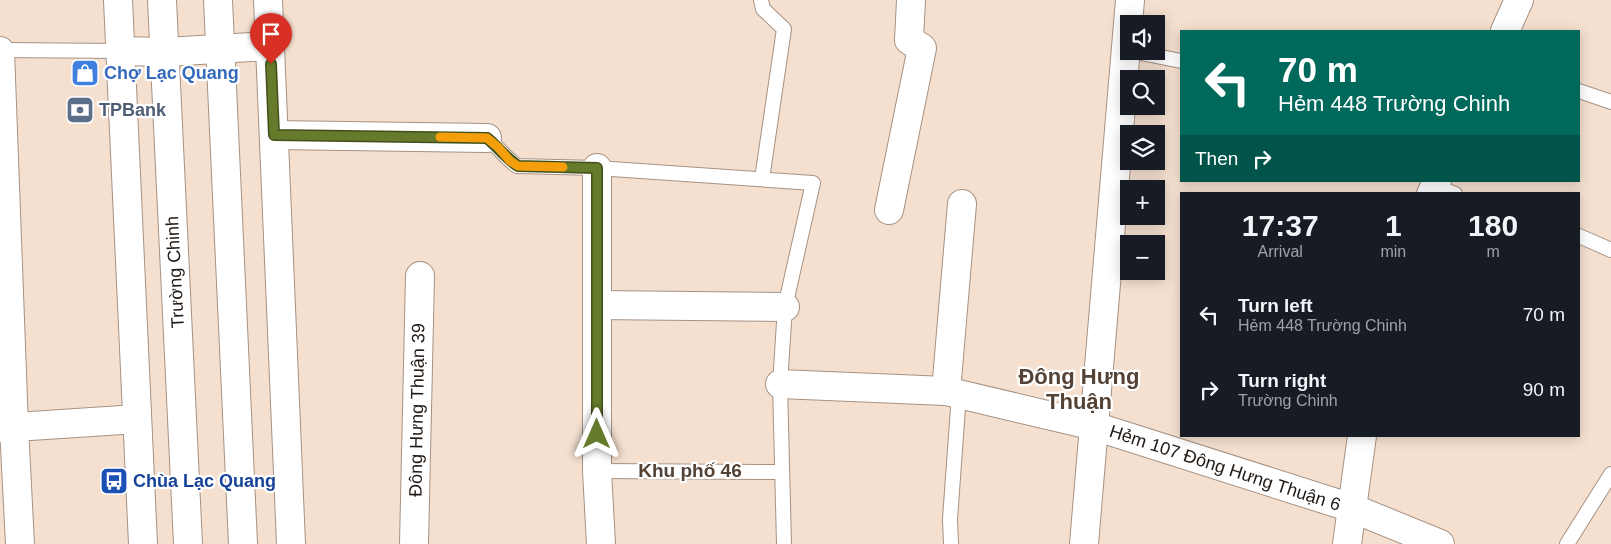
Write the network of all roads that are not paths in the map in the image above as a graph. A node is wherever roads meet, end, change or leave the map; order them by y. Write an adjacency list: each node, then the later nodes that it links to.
1 (118, 0): 12 (street)
2 (162, 0): 13 (street, Trường Chinh)
3 (218, 0): 10 (street)
4 (268, 0): 9 (street)
5 (761, 0): 22 (lane)
6 (911, 0): 24 (street)
7 (1130, 0): 8 (street)
8 (1129, 15)
9 (270, 46): 10 (street); 19 (street)
10 (220, 50): 13 (street); 43 (street)
11 (0, 51): 12 (lane); 34 (street)
12 (121, 51): 13 (street); 32 (street)
13 (164, 52): 42 (street, Trường Chinh)
14 (1165, 57): 16 (lane)
15 (1127, 60): 33 (street)
16 (1180, 60)
17 (1580, 91): 18 (lane)
18 (1611, 102)
19 (274, 135): 20 (street); 44 (street)
20 (487, 138): 21 (lane)
21 (597, 168): 22 (lane); 28 (street)
22 (762, 179): 29 (lane)
23 (962, 204): 31 (street)
24 (889, 210)
25 (1580, 236): 26 (lane)
26 (1611, 250)
27 (420, 276): 45 (street, Đông Hưng Thuận 39)
28 (597, 305): 29 (street); 36 (street)
29 (784, 307): 30 (lane)
30 (780, 384): 31 (street, Hẻm 107 Đông Hưng Thuận 6); 37 (lane)
31 (953, 392): 33 (street, Hẻm 107 Đông Hưng Thuận 6); 48 (lane)
32 (136, 419): 34 (street); 41 (street)
33 (1094, 426): 39 (street, Hẻm 107 Đông Hưng Thuận 6); 49 (street)
34 (7, 428): 40 (street)
35 (1362, 437): 39 (street)
36 (597, 471): 37 (lane); 46 (street)
37 (782, 472): 47 (lane)
38 (1611, 474): 52 (lane)
39 (1352, 508): 50 (street); 51 (street, Hẻm 107 Đông Hưng Thuận 6)
40 (20, 544)
41 (143, 544)
42 (188, 544)
43 (243, 544)
44 (291, 544)
45 (414, 544)
46 (601, 544)
47 (784, 544)
48 (951, 544)
49 (1084, 544)
50 (1346, 544)
51 (1440, 544)
52 (1567, 544)

